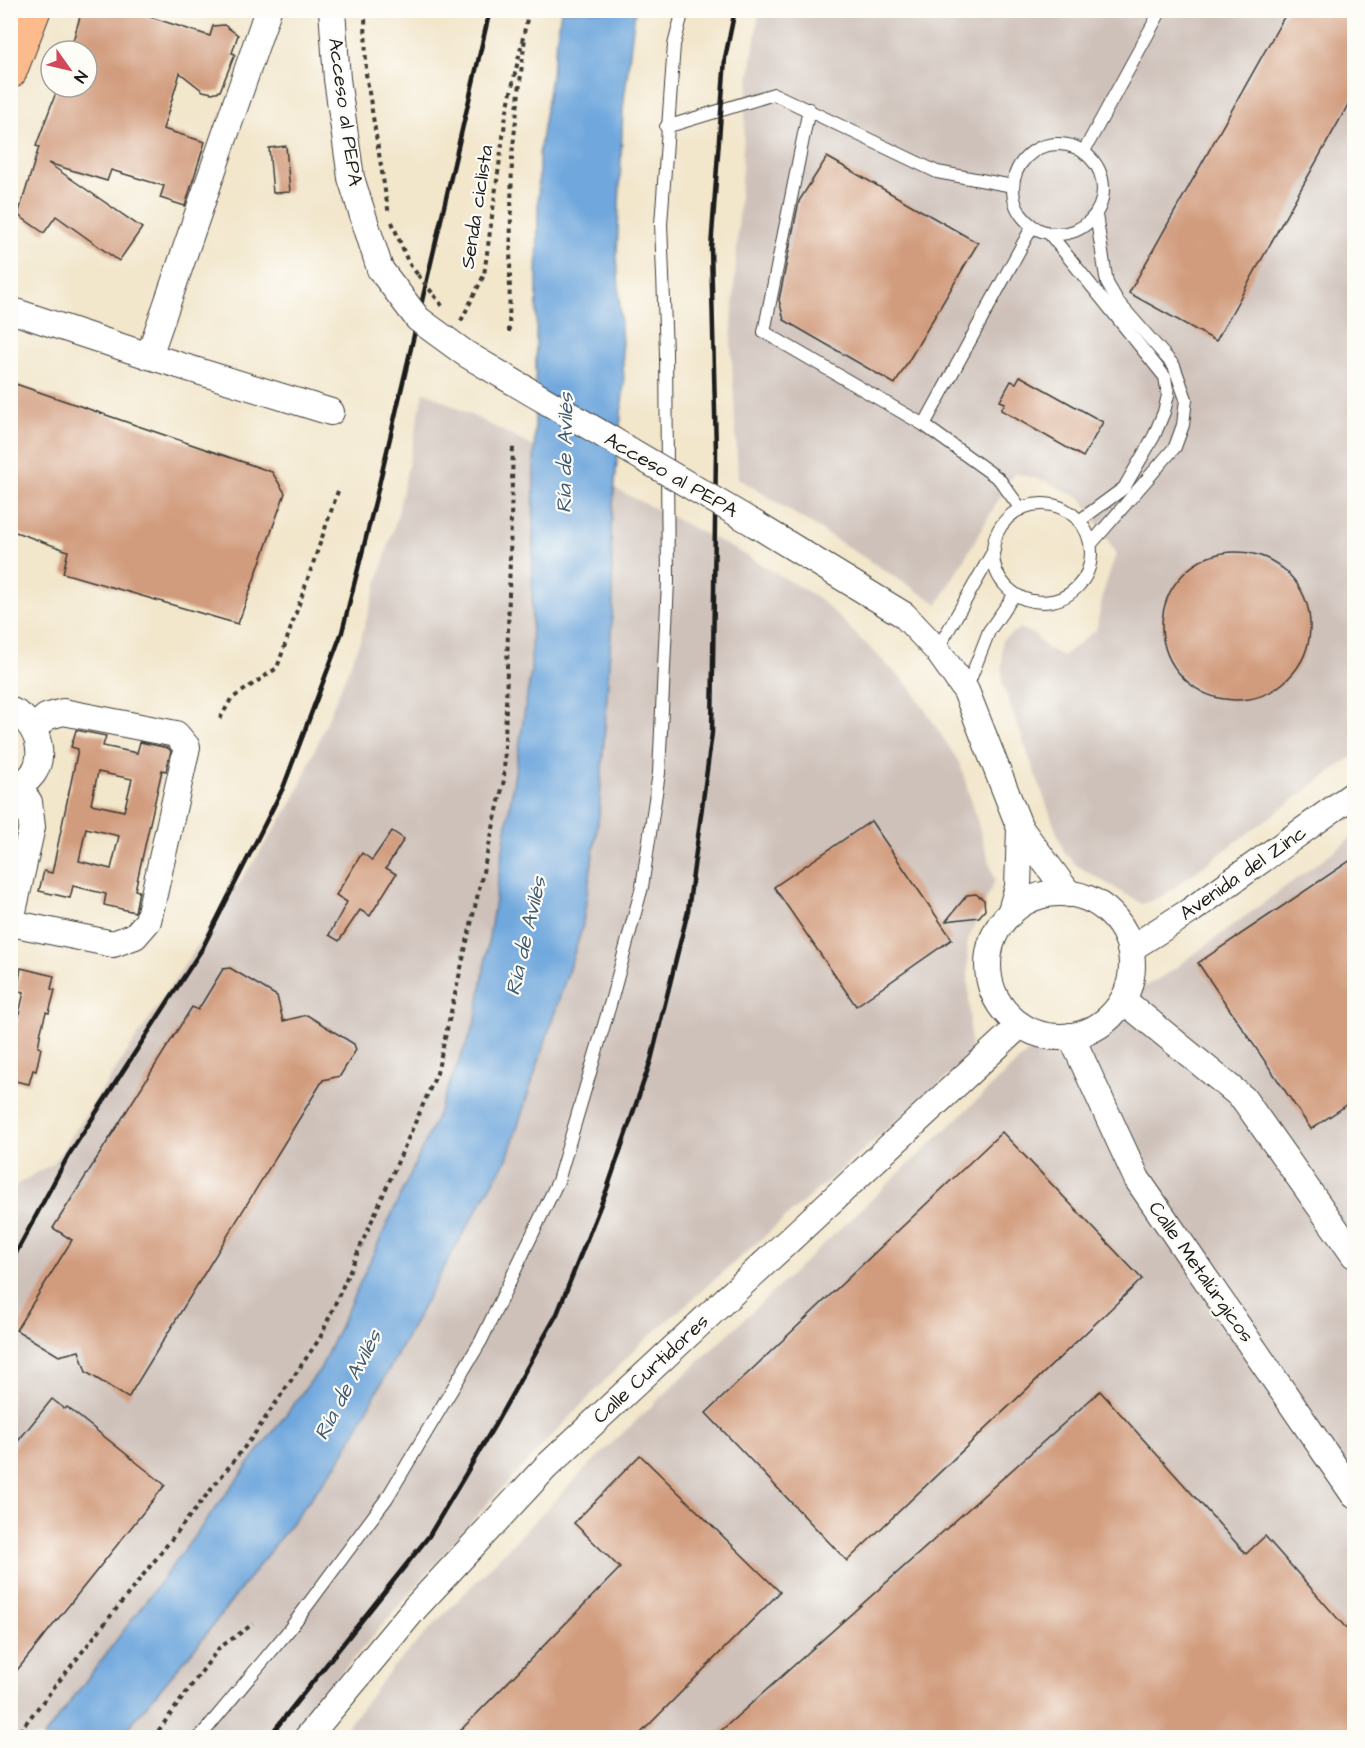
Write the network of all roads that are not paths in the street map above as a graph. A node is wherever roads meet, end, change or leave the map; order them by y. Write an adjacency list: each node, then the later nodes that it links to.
1 (33, 10): 6 (main road)
2 (268, 10): 15 (street)
3 (332, 10): 23 (street, Acceso al PEPA, bridge)
4 (683, 10): 8 (lane)
5 (1161, 10): 9 (lane)
6 (10, 72)
7 (809, 109): 8 (lane); 10 (lane); 17 (lane)
8 (666, 127): 39 (lane)
9 (1084, 151): 10 (lane); 11 (lane)
10 (1012, 186): 12 (lane)
11 (1096, 215): 13 (lane); 20 (lane)
12 (1032, 227): 13 (lane); 17 (lane)
13 (1049, 233): 19 (lane)
14 (10, 310): 15 (street)
15 (149, 356): 16 (street)
16 (332, 412)
17 (924, 425): 18 (lane)
18 (1021, 509): 19 (lane); 21 (lane)
19 (1079, 521): 20 (lane)
20 (1091, 544): 22 (lane)
21 (993, 550): 22 (lane); 23 (lane)
22 (1015, 594): 24 (lane)
23 (937, 650): 24 (street, Acceso al PEPA)
24 (966, 691): 29 (street, Acceso al PEPA)
25 (10, 710): 26 (street)
26 (35, 728): 27 (street); 32 (street)
27 (14, 787): 32 (street)
28 (1354, 794): 33 (street, Avenida del Zinc)
29 (1020, 828): 30 (street); 31 (street)
30 (1069, 894): 31 (street); 33 (street)
31 (1010, 914): 35 (street)
32 (11, 924)
33 (1130, 949): 34 (street)
34 (1123, 1000): 36 (street); 37 (street)
35 (1020, 1025): 36 (street); 40 (street, Calle Curtidores)
36 (1071, 1036): 38 (street, Calle Metalúrgicos)
37 (1354, 1255)
38 (1354, 1495)
39 (199, 1737)
40 (307, 1737)

